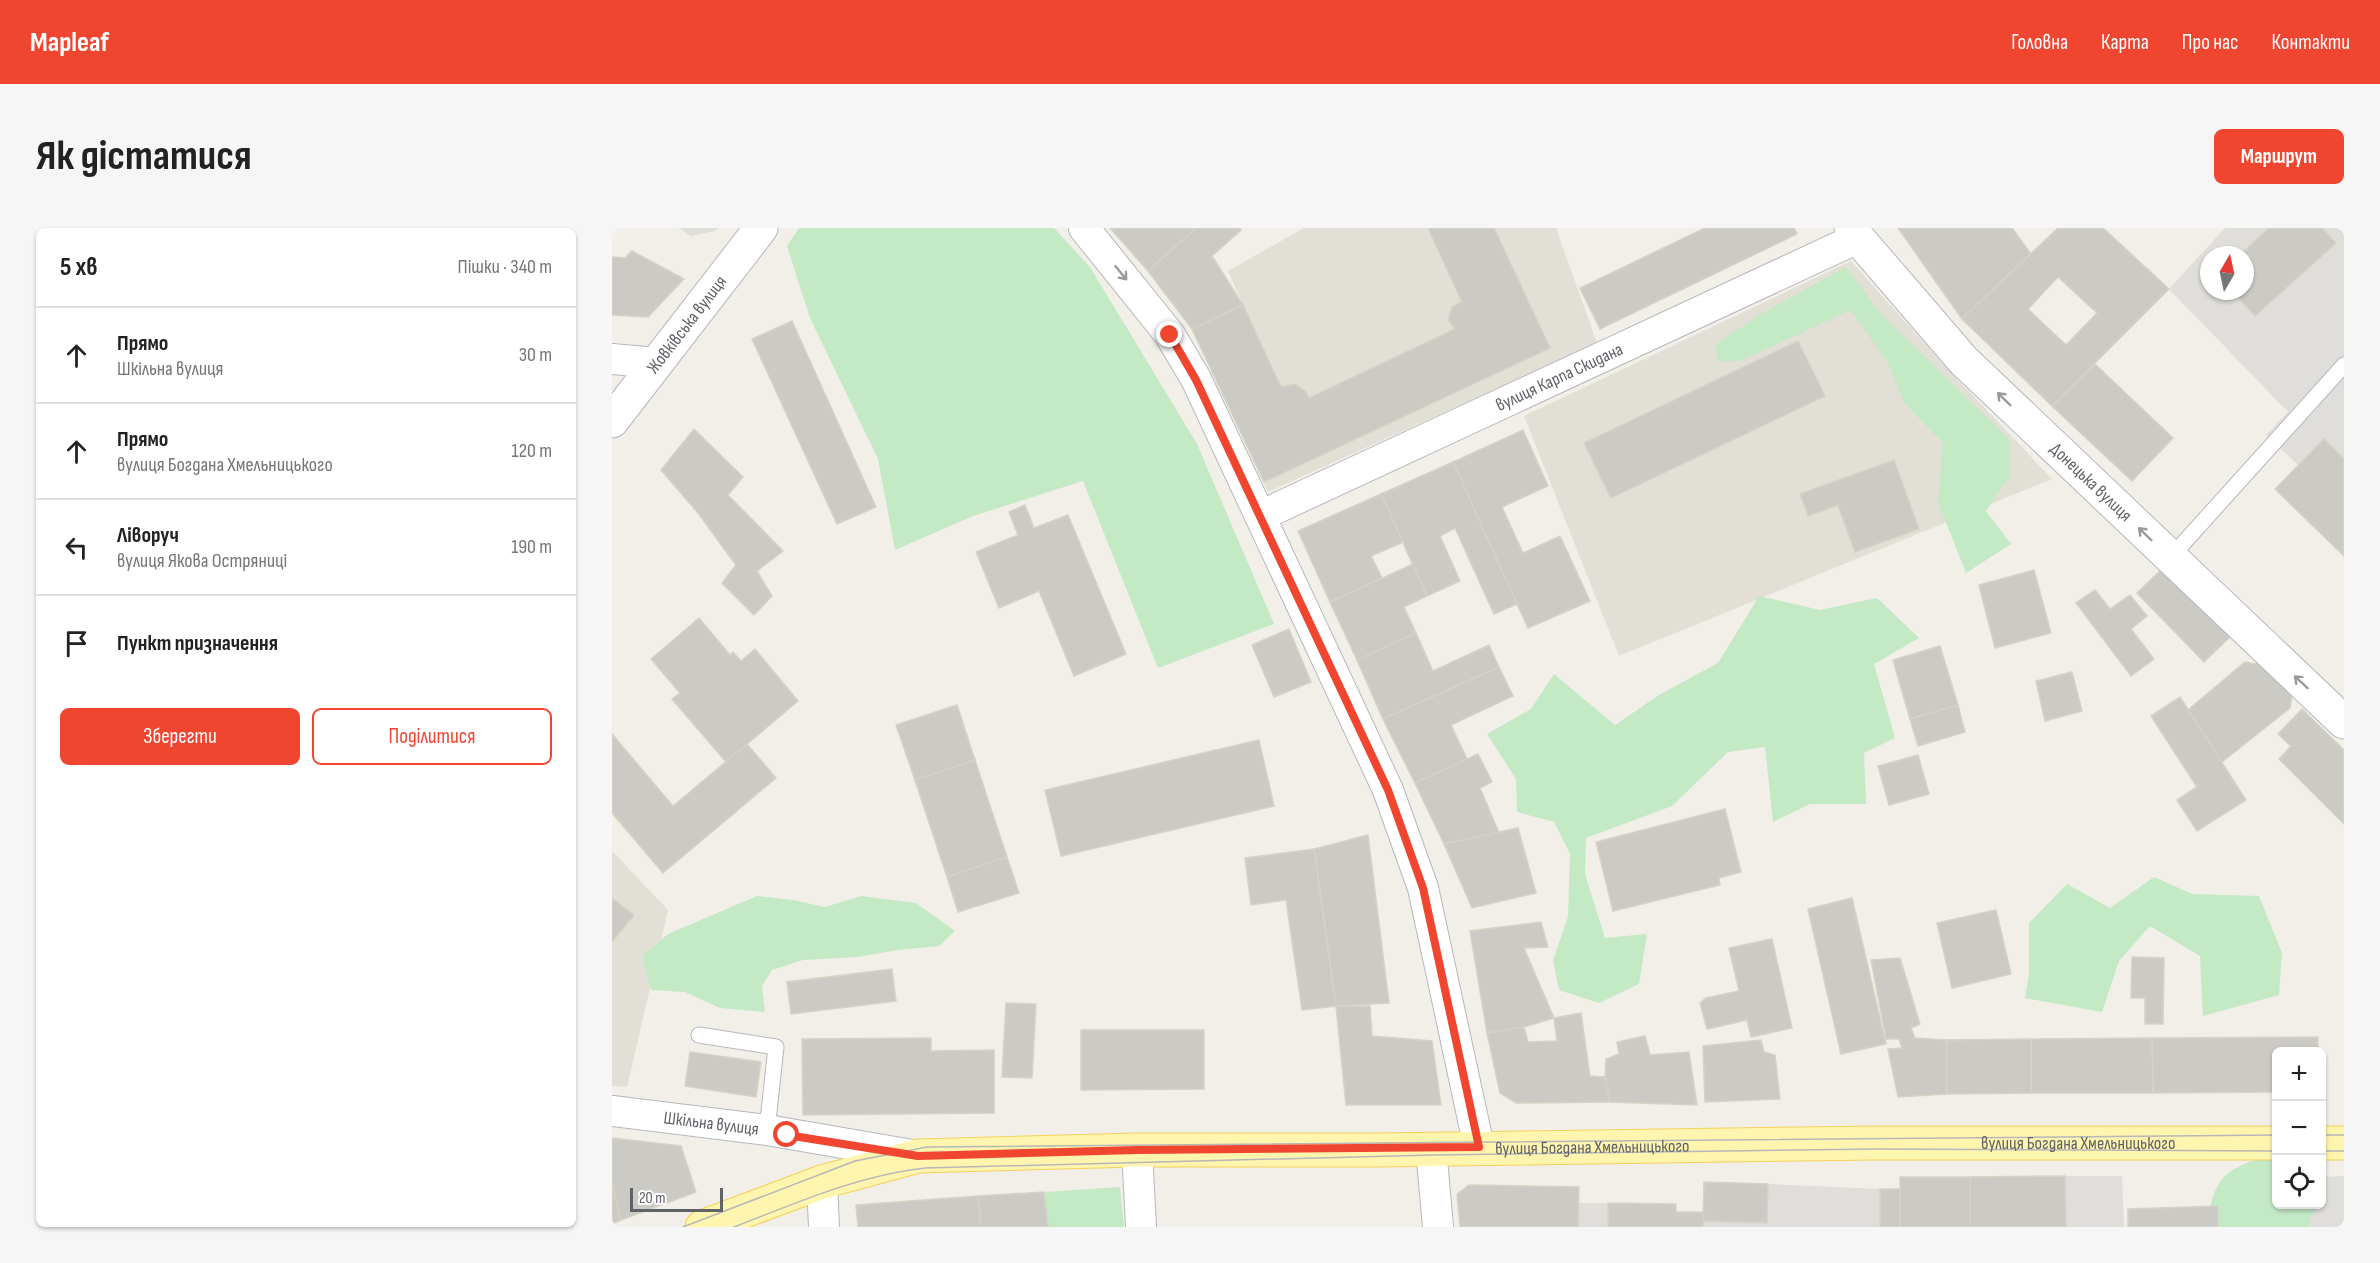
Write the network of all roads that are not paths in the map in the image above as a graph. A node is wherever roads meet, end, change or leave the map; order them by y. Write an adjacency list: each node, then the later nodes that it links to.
1 (761, 228): 5 (street, Жовківська вулиця)
2 (1084, 228): 8 (street, one-way to 8)
3 (1854, 233): 8 (street, вулиця Карпа Скидана); 9 (street, Донецька вулиця, one-way to 3)
4 (612, 359): 5 (street)
5 (656, 363): 7 (street, Жовківська вулиця)
6 (2344, 365): 9 (lane)
7 (612, 421)
8 (1260, 516): 17 (street)
9 (2170, 558): 10 (street, Донецька вулиця, one-way to 9)
10 (2344, 722)
11 (699, 1035): 13 (lane)
12 (612, 1111): 13 (street, Шкільна вулиця)
13 (767, 1130): 20 (street, Шкільна вулиця)
14 (2272, 1143): 17 (main road, вулиця Богдана Хмельницького)
15 (2326, 1143): 16 (main road)
16 (2344, 1143)
17 (1479, 1147): 18 (main road, вулиця Богдана Хмельницького)
18 (1431, 1148): 19 (main road, вулиця Богдана Хмельницького); 25 (street)
19 (1137, 1150): 20 (main road, вулиця Богдана Хмельницького); 24 (street)
20 (918, 1156): 21 (main road, вулиця Богдана Хмельницького)
21 (822, 1182): 22 (main road, вулиця Богдана Хмельницького); 23 (street)
22 (702, 1227)
23 (824, 1227)
24 (1141, 1227)
25 (1438, 1227)

